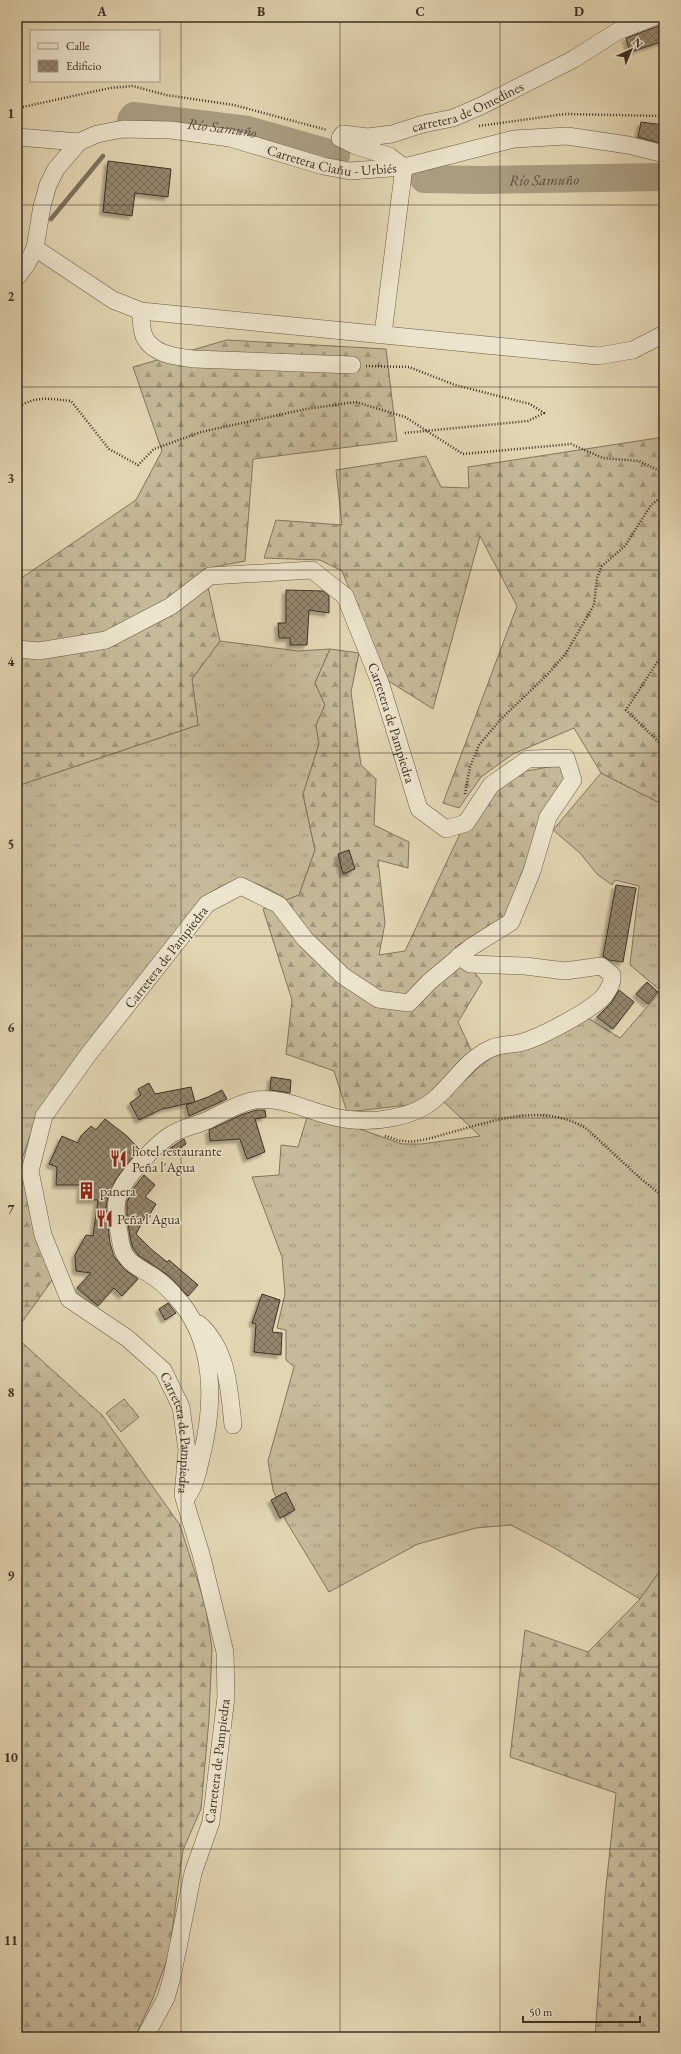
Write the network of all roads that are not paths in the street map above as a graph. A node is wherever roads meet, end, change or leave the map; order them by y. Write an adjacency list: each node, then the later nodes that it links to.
1 (653, 17): 5 (street, carretera de Omedines)
2 (17, 136): 3 (street)
3 (79, 142): 5 (street, Carretera Ciañu - Urbiés); 6 (street, Carretera Ciañu - Urbiés)
4 (664, 154): 5 (street, Carretera Ciañu - Urbiés)
5 (404, 167): 9 (street)
6 (35, 248): 7 (street, Carretera Ciañu - Urbiés); 8 (street)
7 (17, 277)
8 (140, 311): 9 (street); 11 (street)
9 (383, 334): 10 (street)
10 (664, 334)
11 (352, 365)
12 (17, 649): 13 (street, Carretera de Pampiedra)
13 (459, 956): 14 (street); 16 (street, Carretera de Pampiedra)
14 (191, 1318): 15 (street); 16 (street)
15 (233, 1426)
16 (185, 1501): 17 (street, Carretera de Pampiedra)
17 (145, 2037)

